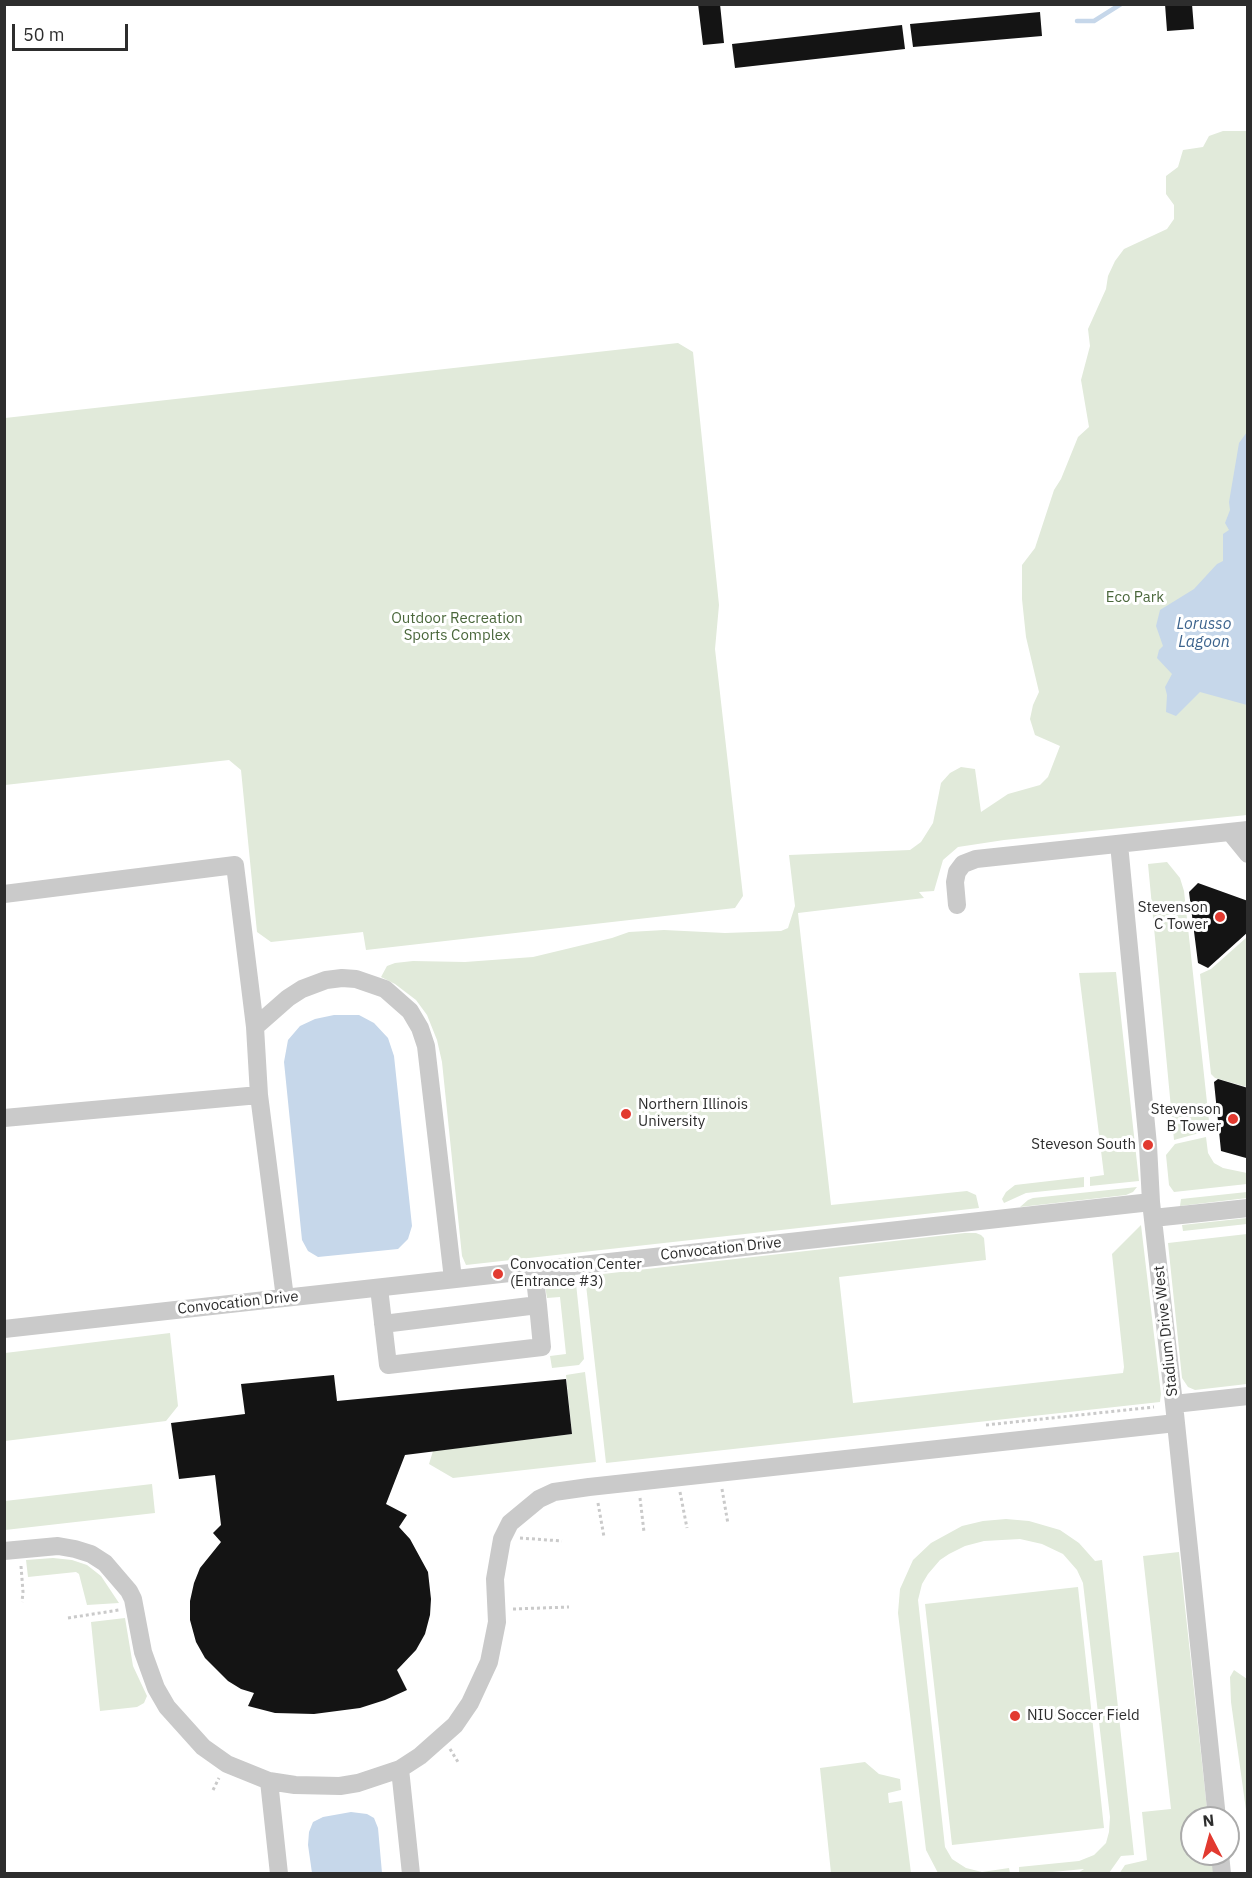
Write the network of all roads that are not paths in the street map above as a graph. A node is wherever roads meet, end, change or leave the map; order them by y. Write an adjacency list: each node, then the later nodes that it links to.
1 (1239, 831): 2 (street); 3 (street)
2 (1119, 844): 5 (street); 10 (street, Stadium Drive West)
3 (1248, 854)
4 (4, 894): 6 (street)
5 (957, 905)
6 (255, 1027): 7 (street); 12 (street)
7 (259, 1095): 8 (street); 14 (street)
8 (4, 1118)
9 (1248, 1208): 10 (street, Convocation Drive)
10 (1152, 1210): 11 (street, Convocation Drive); 19 (street, Stadium Drive West)
11 (534, 1270): 12 (street, Convocation Drive); 15 (street)
12 (453, 1279): 13 (street, Convocation Drive)
13 (379, 1288): 14 (street, Convocation Drive); 16 (street)
14 (285, 1298): 17 (street, Convocation Drive)
15 (538, 1305): 16 (street); 16 (street)
16 (383, 1324)
17 (4, 1329)
18 (1248, 1396): 19 (street)
19 (1174, 1404): 20 (street, Stadium Drive West)
20 (1176, 1424): 22 (street); 24 (street, Stadium Drive West)
21 (4, 1551): 23 (street)
22 (400, 1769): 23 (street); 26 (street)
23 (269, 1781): 25 (street)
24 (1216, 1806)
25 (279, 1874)
26 (411, 1874)

